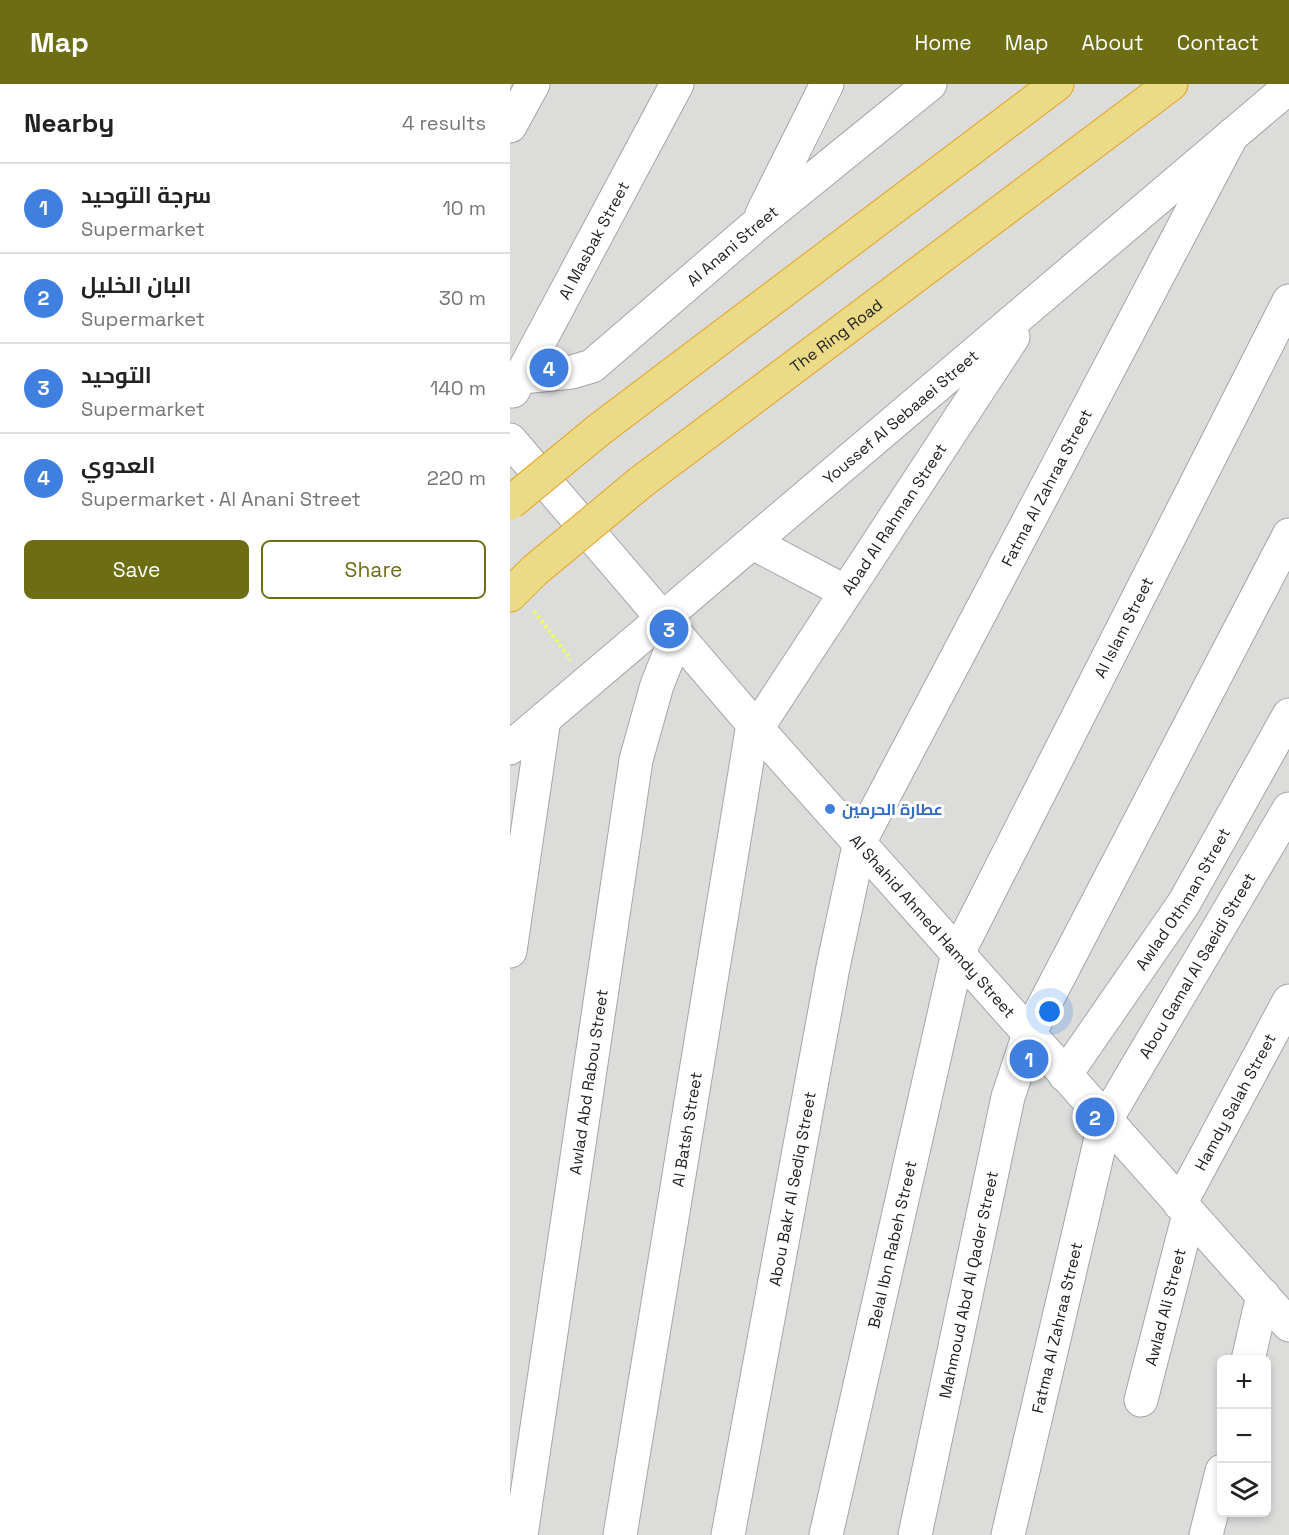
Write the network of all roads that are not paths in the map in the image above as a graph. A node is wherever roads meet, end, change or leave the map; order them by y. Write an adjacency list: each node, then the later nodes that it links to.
1 (532, 84): 8 (street)
2 (677, 84): 13 (street, Al Masbak Street)
3 (827, 84): 10 (street)
4 (930, 84): 10 (street, Al Anani Street)
5 (1057, 84): 15 (highway, bridge)
6 (1171, 84): 18 (highway, The Ring Road, bridge)
7 (1289, 87): 9 (street, Youssef Al Sebaaei Street)
8 (510, 126)
9 (1232, 135): 12 (street, Youssef Al Sebaaei Street); 26 (street, Fatma Al Zahraa Street)
10 (756, 225): 13 (street, Al Anani Street)
11 (1289, 302): 28 (street, Al Islam Street)
12 (1032, 307): 17 (street, Youssef Al Sebaaei Street); 19 (street, Abad Al Rahman Street)
13 (516, 386)
14 (510, 440): 20 (street, Al Shahid Ahmed Hamdy Street)
15 (510, 503)
16 (1289, 535): 30 (street)
17 (753, 543): 19 (street); 20 (street, Youssef Al Sebaaei Street)
18 (521, 585)
19 (846, 592): 23 (street, Abad Al Rahman Street)
20 (670, 626): 22 (street, Youssef Al Sebaaei Street); 23 (street, Al Shahid Ahmed Hamdy Street); 39 (street, Awlad Abd Rabou Street)
21 (1289, 715): 31 (street, Awlad Othman Street)
22 (544, 719): 24 (street, Youssef Al Sebaaei Street); 27 (street)
23 (755, 726): 26 (street, Al Shahid Ahmed Hamdy Street); 40 (street, Al Batsh Street)
24 (510, 748)
25 (1289, 809): 32 (street, Abou Gamal Al Saeidi Street)
26 (860, 842): 28 (street, Al Shahid Ahmed Hamdy Street); 41 (street, Abou Bakr Al Sediq Street)
27 (510, 951)
28 (958, 953): 30 (street, Al Shahid Ahmed Hamdy Street); 42 (street, Belal Ibn Rabeh Street)
29 (1289, 1001): 33 (street, Hamdy Salah Street)
30 (1029, 1034): 31 (street, Al Shahid Ahmed Hamdy Street); 43 (street, Mahmoud Abd Al Qader Street)
31 (1065, 1075): 32 (street, Al Shahid Ahmed Hamdy Street)
32 (1105, 1121): 33 (street, Al Shahid Ahmed Hamdy Street); 44 (street, Fatma Al Zahraa Street)
33 (1184, 1209): 34 (street, Al Shahid Ahmed Hamdy Street); 37 (street, Awlad Ali Street)
34 (1263, 1295): 35 (street, Al Shahid Ahmed Hamdy Street); 36 (street)
35 (1289, 1325)
36 (1249, 1355)
37 (1141, 1400)
38 (1217, 1488): 45 (street)
39 (521, 1535)
40 (620, 1535)
41 (728, 1535)
42 (826, 1535)
43 (915, 1535)
44 (1008, 1535)
45 (1206, 1535)

